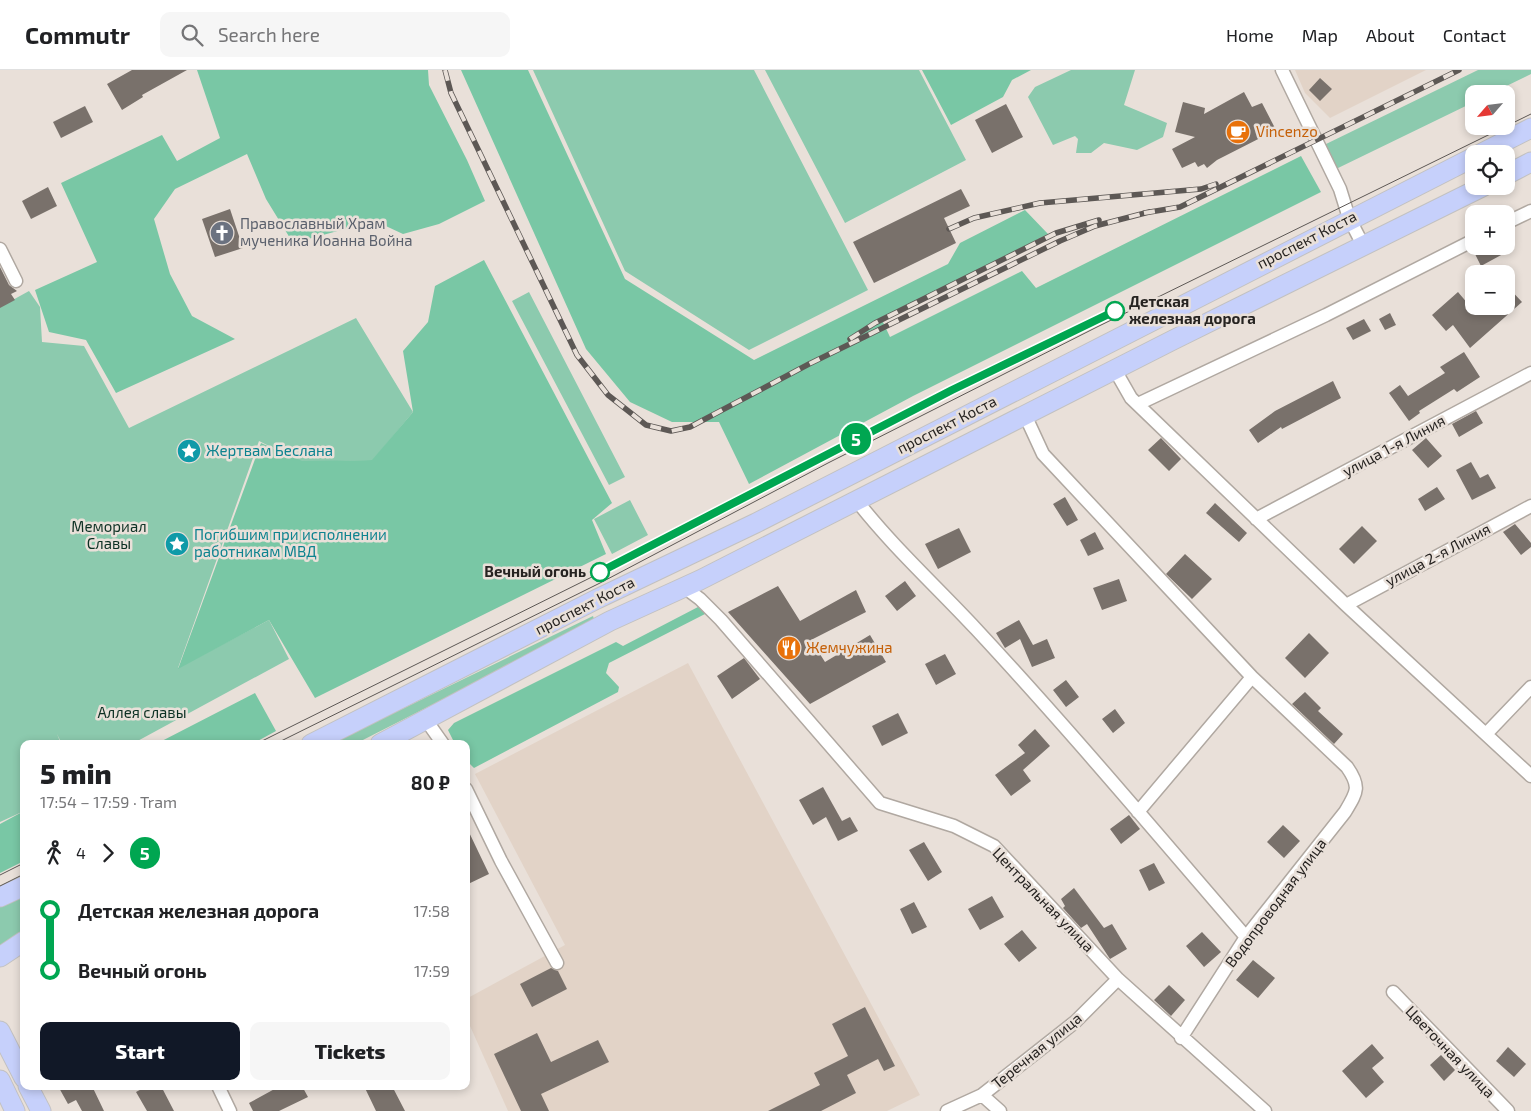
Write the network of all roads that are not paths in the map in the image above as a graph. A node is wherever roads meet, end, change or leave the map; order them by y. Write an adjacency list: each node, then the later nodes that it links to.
1 (1282, 70): 9 (street)
2 (1531, 128): 3 (main road)
3 (1498, 145)
4 (1465, 161): 9 (main road, проспект Коста)
5 (1531, 162): 6 (main road)
6 (1515, 170)
7 (1466, 195): 12 (main road, проспект Коста)
8 (1531, 211): 10 (street)
9 (1349, 218): 12 (street); 22 (main road, проспект Коста)
10 (1515, 219)
11 (1465, 245): 17 (street)
12 (1364, 247): 15 (main road, проспект Коста)
13 (0, 249): 14 (street)
14 (16, 282)
15 (1115, 370): 17 (street); 18 (main road, проспект Коста)
16 (1531, 373): 21 (street, улица 1-я Линия)
17 (1138, 404): 21 (street)
18 (1025, 415): 19 (main road, проспект Коста); 26 (street)
19 (857, 501): 23 (main road, проспект Коста); 35 (street)
20 (1531, 506): 25 (street, улица 2-я Линия)
21 (1256, 519): 25 (street)
22 (643, 577): 24 (main road); 30 (main road, проспект Коста)
23 (684, 587): 24 (main road, проспект Коста); 42 (street, Центральная улица)
24 (655, 601): 28 (main road, проспект Коста)
25 (1346, 605): 29 (street)
26 (1252, 677): 35 (street); 38 (street, Водопроводная улица)
27 (1531, 686): 29 (street)
28 (426, 720): 31 (main road, проспект Коста); 32 (street)
29 (1487, 733): 33 (street)
30 (319, 740)
31 (388, 740)
32 (440, 740)
33 (1531, 776)
34 (470, 797): 41 (street)
35 (1138, 812): 38 (street)
36 (20, 888): 37 (main road)
37 (0, 897)
38 (1246, 937): 45 (street, Водопроводная улица)
39 (20, 944): 40 (main road)
40 (0, 957)
41 (557, 963)
42 (1118, 979): 45 (street, Центральная улица); 50 (street, Теречная улица)
43 (1392, 992): 57 (street, Цветочная улица)
44 (0, 1031): 46 (main road)
45 (1181, 1038): 56 (street, Центральная улица)
46 (20, 1070)
47 (0, 1080): 51 (main road)
48 (30, 1090): 52 (main road)
49 (220, 1090): 53 (street)
50 (982, 1095): 54 (street, Теречная улица); 55 (street)
51 (15, 1111)
52 (41, 1111)
53 (230, 1111)
54 (947, 1111)
55 (1000, 1111)
56 (1265, 1111)
57 (1508, 1111)

